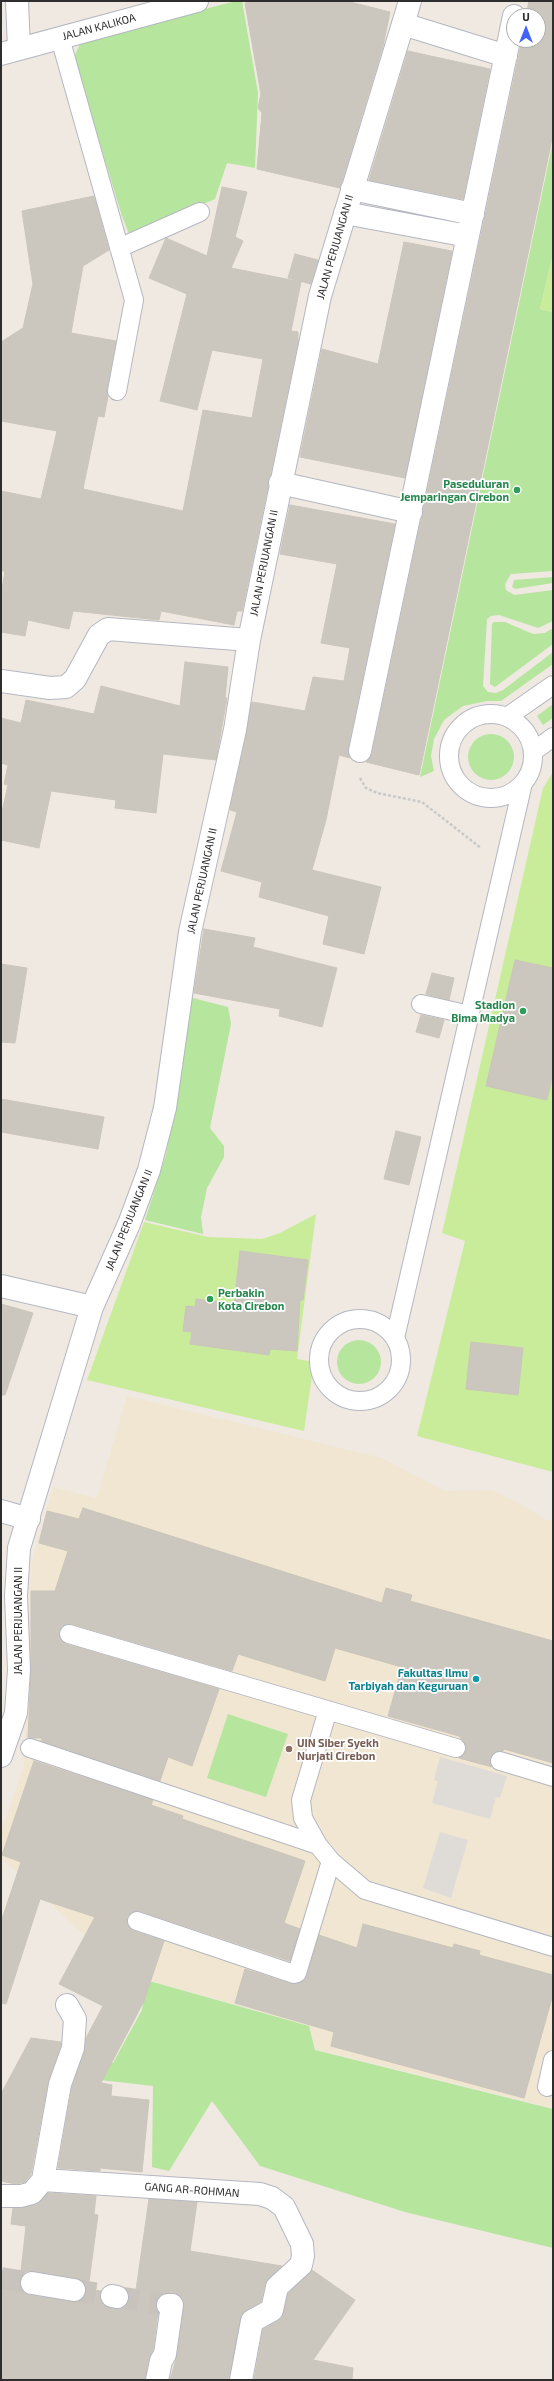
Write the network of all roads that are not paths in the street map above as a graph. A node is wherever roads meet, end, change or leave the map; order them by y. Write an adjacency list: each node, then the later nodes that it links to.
1 (17, 1): 7 (street)
2 (197, 1): 5 (street, JALAN KALIKOA)
3 (410, 1): 4 (street, JALAN PERJUANGAN II)
4 (403, 24): 8 (street); 9 (street, JALAN PERJUANGAN II)
5 (60, 38): 7 (street, JALAN KALIKOA); 14 (lane)
6 (508, 48): 8 (street)
7 (10, 52)
8 (506, 56): 12 (street)
9 (352, 189): 11 (street, JALAN PERJUANGAN II); 12 (street)
10 (200, 212): 14 (lane)
11 (345, 213): 13 (street); 16 (street, JALAN PERJUANGAN II)
12 (473, 214): 13 (street)
13 (468, 236): 17 (street)
14 (119, 248): 15 (lane)
15 (117, 391)
16 (280, 484): 17 (street); 18 (street, JALAN PERJUANGAN II)
17 (411, 512): 23 (street)
18 (249, 640): 19 (street); 29 (street, JALAN PERJUANGAN II)
19 (1, 681)
20 (553, 685): 21 (lane)
21 (507, 717): 24 (lane); 25 (lane)
22 (553, 737): 24 (lane)
23 (360, 751)
24 (534, 751): 25 (lane)
25 (523, 783): 27 (lane)
26 (421, 1004): 27 (lane)
27 (470, 1015): 30 (lane)
28 (1, 1286): 29 (street)
29 (92, 1307): 32 (street, JALAN PERJUANGAN II)
30 (395, 1338): 30 (lane)
31 (1, 1511): 32 (street)
32 (29, 1520): 37 (street, JALAN PERJUANGAN II)
33 (69, 1634): 34 (lane)
34 (328, 1710): 36 (lane); 40 (lane)
35 (30, 1748): 40 (lane)
36 (456, 1748)
37 (1, 1756)
38 (500, 1762): 39 (lane)
39 (553, 1777)
40 (318, 1845): 41 (lane)
41 (331, 1861): 42 (lane); 43 (lane)
42 (137, 1921)
43 (553, 1947)
44 (67, 2004): 47 (street)
45 (553, 2060): 46 (lane)
46 (547, 2087)
47 (43, 2180): 48 (street); 53 (street, GANG AR-ROHMAN)
48 (1, 2196)
49 (32, 2283): 50 (street)
50 (74, 2290)
51 (168, 2305): 52 (street)
52 (157, 2380)
53 (241, 2380)

